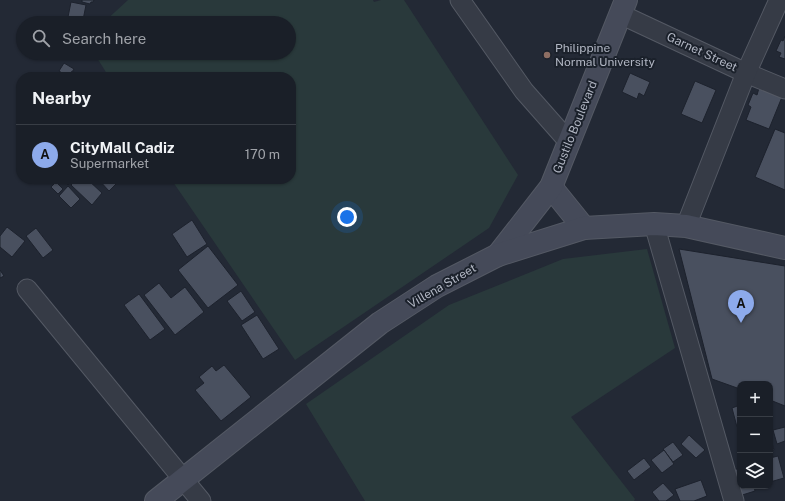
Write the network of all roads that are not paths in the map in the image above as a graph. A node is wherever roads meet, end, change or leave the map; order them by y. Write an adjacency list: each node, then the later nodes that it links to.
1 (460, 0): 6 (street)
2 (779, 0): 4 (street)
3 (623, 7): 4 (street, Garnet Street); 6 (main road, Gustilo Boulevard)
4 (746, 73): 5 (street, Garnet Street); 9 (street)
5 (785, 89)
6 (569, 142): 7 (main road, Gustilo Boulevard)
7 (551, 188): 10 (main road, Gustilo Boulevard); 12 (main road, Gustilo Boulevard)
8 (654, 224): 9 (main road, Villena Street); 10 (main road, Villena Street); 17 (street)
9 (686, 226): 11 (main road, Villena Street)
10 (584, 228): 12 (main road, Villena Street)
11 (785, 248)
12 (498, 255): 14 (main road, Villena Street)
13 (27, 289): 14 (street)
14 (183, 479): 15 (main road, Villena Street); 16 (street)
15 (156, 501)
16 (201, 501)
17 (734, 501)

